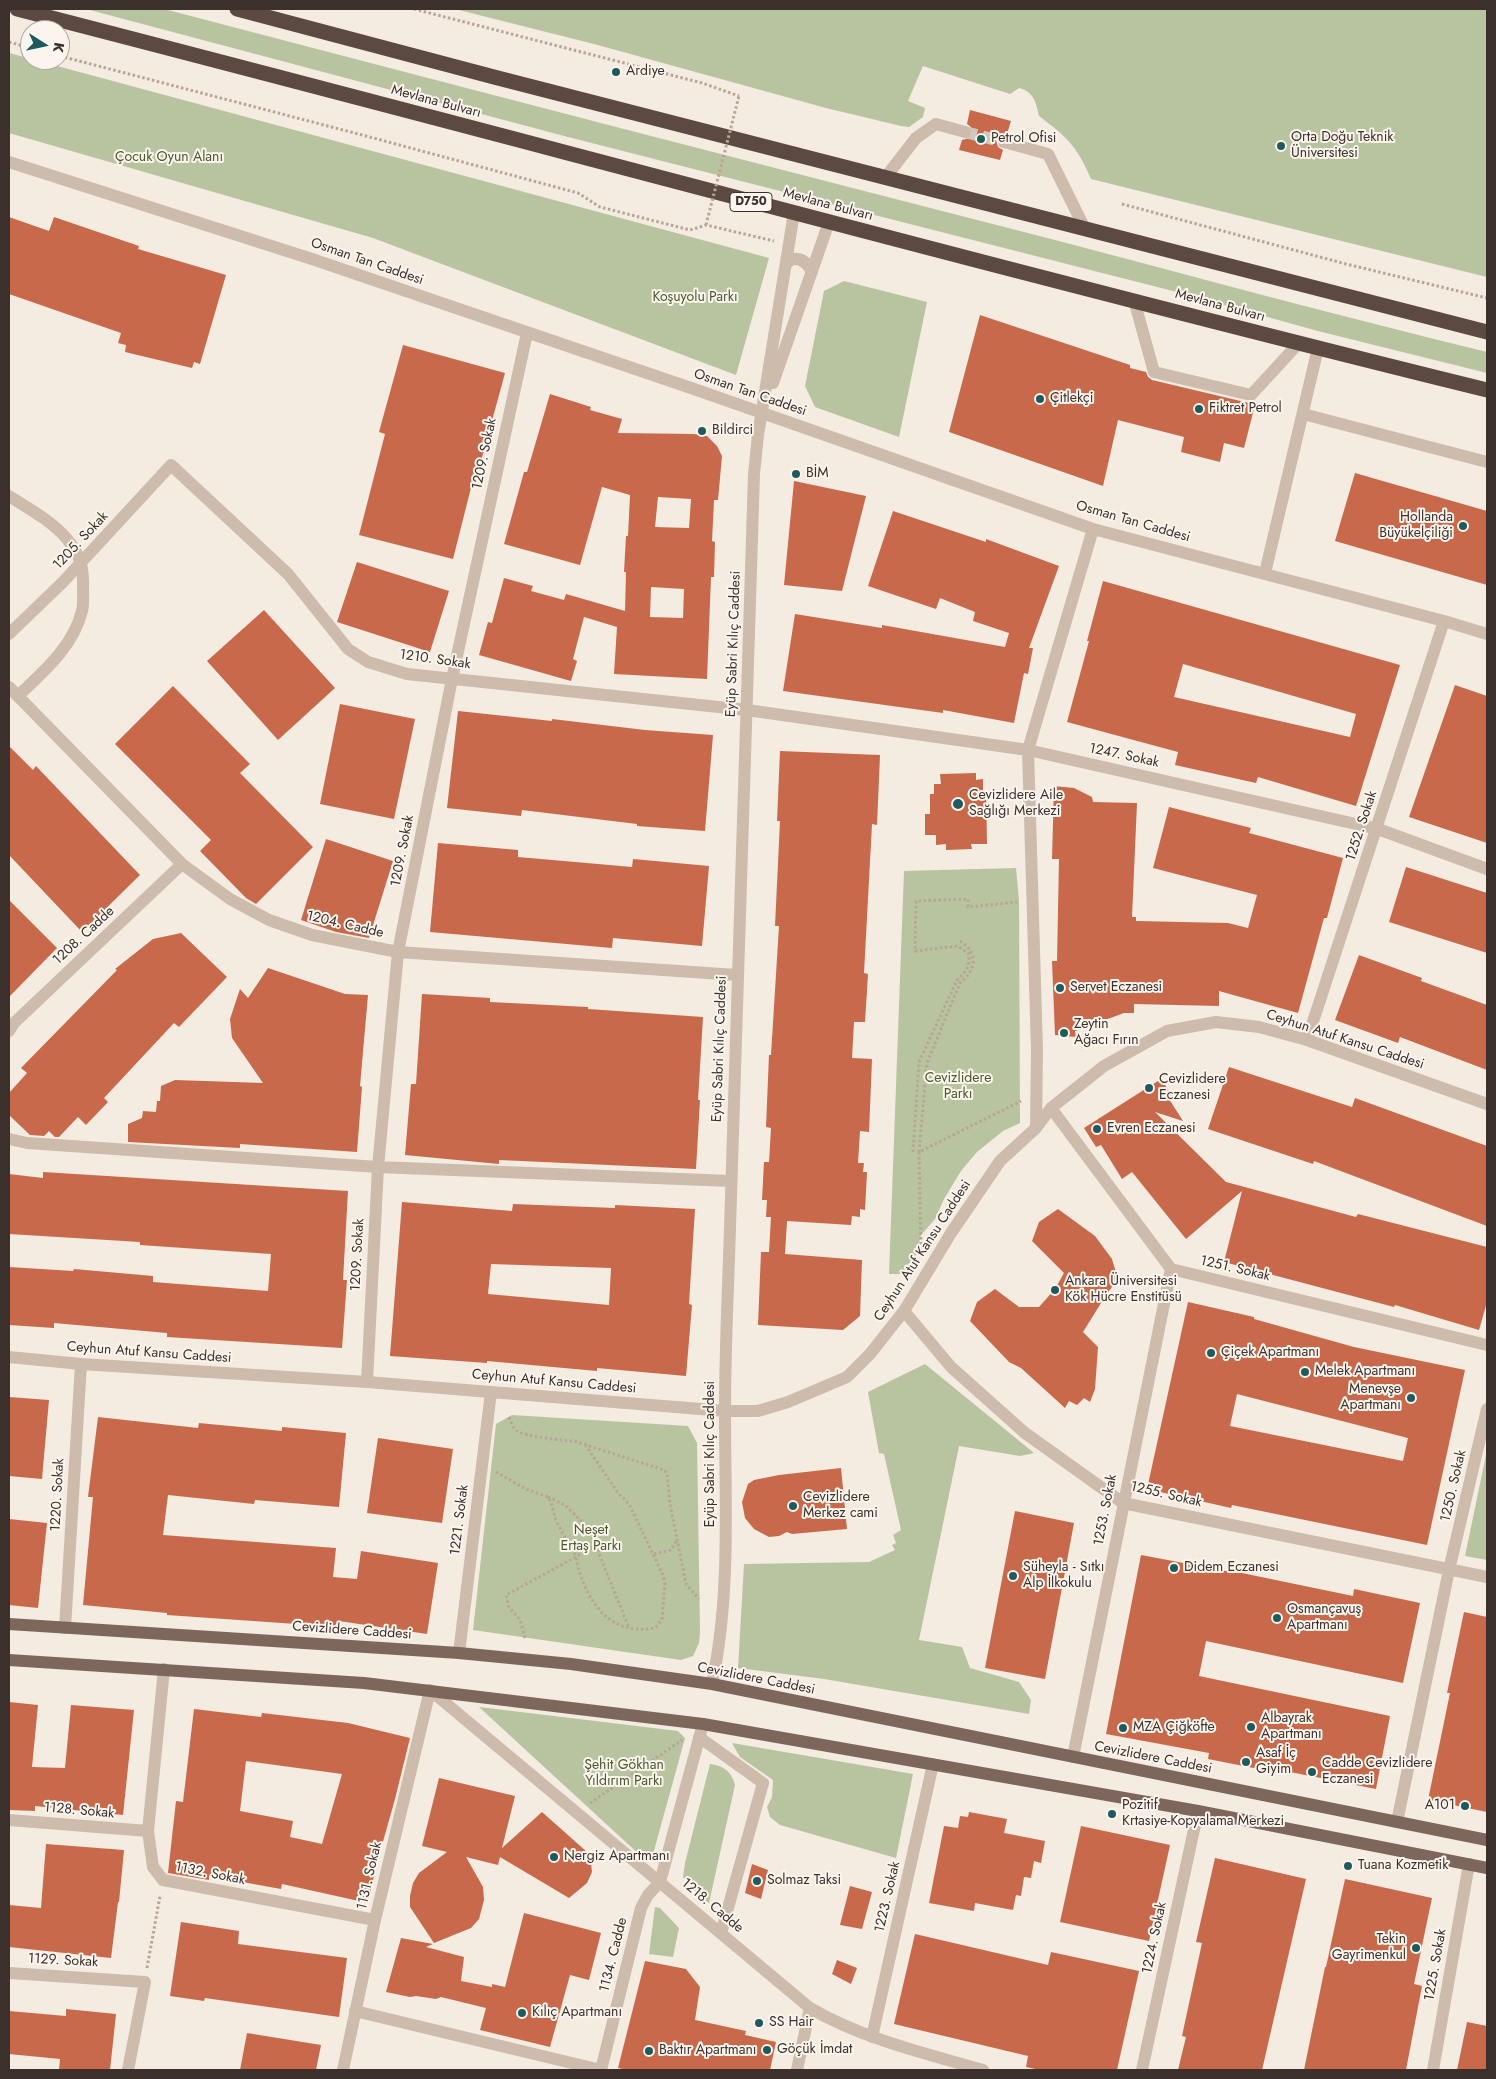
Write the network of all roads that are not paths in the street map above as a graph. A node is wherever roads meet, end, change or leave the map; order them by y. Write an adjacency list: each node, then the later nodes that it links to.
1 (17, 9): 7 (highway, Mevlana Bulvarı / D750)
2 (237, 9): 6 (highway)
3 (965, 132): 6 (street)
4 (1004, 142): 9 (street)
5 (9, 162): 14 (street, Osman Tan Caddesi)
6 (885, 178): 9 (highway)
7 (794, 213): 8 (highway, Mevlana Bulvarı / D750); 10 (street, Eyüp Sabri Kılıç Caddesi)
8 (829, 222): 11 (street, Eyüp Sabri Kılıç Caddesi); 12 (highway, Mevlana Bulvarı / D750)
9 (1085, 229): 13 (highway)
10 (786, 264): 11 (street); 18 (street, Eyüp Sabri Kılıç Caddesi)
11 (812, 272): 18 (street, Eyüp Sabri Kılıç Caddesi)
12 (1134, 300): 15 (highway, Mevlana Bulvarı / D750); 15 (street)
13 (1487, 332)
14 (527, 333): 18 (street, Osman Tan Caddesi); 29 (street, 1209. Sokak)
15 (1298, 344): 16 (highway, Mevlana Bulvarı / D750)
16 (1318, 348): 17 (highway, Mevlana Bulvarı / D750); 19 (street)
17 (1487, 390)
18 (762, 414): 23 (street, Osman Tan Caddesi); 31 (street, Eyüp Sabri Kılıç Caddesi)
19 (1303, 414): 20 (street); 25 (street)
20 (1487, 462)
21 (171, 465): 24 (street, 1205. Sokak); 29 (street, 1210. Sokak)
22 (9, 496): 24 (street)
23 (1092, 528): 25 (street, Osman Tan Caddesi); 32 (street)
24 (82, 562): 27 (street, 1205. Sokak); 30 (street)
25 (1265, 573): 26 (street, Osman Tan Caddesi)
26 (1444, 621): 28 (street, Osman Tan Caddesi); 33 (street, 1252. Sokak)
27 (9, 634)
28 (1487, 634)
29 (452, 679): 31 (street, 1210. Sokak); 36 (street, 1209. Sokak)
30 (14, 691): 34 (street, 1204. Cadde)
31 (747, 710): 32 (street, 1247. Sokak); 37 (street, Eyüp Sabri Kılıç Caddesi)
32 (1028, 750): 33 (street, 1247. Sokak); 42 (street)
33 (1378, 829): 35 (street, 1247. Sokak); 39 (street, 1252. Sokak)
34 (182, 864): 36 (street, 1204. Cadde); 38 (street, 1208. Cadde)
35 (1487, 869)
36 (398, 952): 37 (street, 1204. Cadde); 44 (street, 1209. Sokak)
37 (737, 976): 45 (street, Eyüp Sabri Kılıç Caddesi)
38 (11, 1024)
39 (1307, 1040): 40 (street, Ceyhun Atuf Kansu Caddesi); 41 (street, Ceyhun Atuf Kansu Caddesi)
40 (1487, 1104)
41 (1051, 1108): 42 (street, Ceyhun Atuf Kansu Caddesi); 46 (street)
42 (1036, 1128): 47 (street, Ceyhun Atuf Kansu Caddesi)
43 (9, 1139): 44 (street)
44 (378, 1167): 45 (street); 51 (street, 1209. Sokak)
45 (730, 1181): 54 (street, Eyüp Sabri Kılıç Caddesi)
46 (1171, 1269): 48 (street, 1251. Sokak); 55 (street, 1253. Sokak)
47 (904, 1311): 54 (street, Ceyhun Atuf Kansu Caddesi); 55 (street, 1255. Sokak)
48 (1487, 1345)
49 (9, 1357): 50 (street, Ceyhun Atuf Kansu Caddesi)
50 (81, 1364): 51 (street, Ceyhun Atuf Kansu Caddesi); 59 (street, 1220. Sokak)
51 (366, 1382): 52 (street, Ceyhun Atuf Kansu Caddesi)
52 (491, 1392): 54 (street, Ceyhun Atuf Kansu Caddesi); 60 (street, 1221. Sokak)
53 (1487, 1409): 56 (street, 1250. Sokak)
54 (725, 1411): 63 (street, Eyüp Sabri Kılıç Caddesi)
55 (1123, 1502): 56 (street, 1255. Sokak); 66 (street, 1253. Sokak)
56 (1449, 1570): 57 (street, 1255. Sokak); 70 (street, 1250. Sokak)
57 (1487, 1577)
58 (9, 1624): 59 (main road, Cevizlidere Caddesi)
59 (65, 1628): 60 (main road, Cevizlidere Caddesi)
60 (459, 1653): 63 (main road, Cevizlidere Caddesi)
61 (9, 1660): 62 (main road)
62 (164, 1669): 64 (main road); 71 (street, 1132. Sokak)
63 (712, 1684): 66 (main road, Cevizlidere Caddesi)
64 (430, 1690): 65 (main road); 75 (street, 1218. Cadde); 76 (street, 1131. Sokak)
65 (701, 1731): 67 (main road); 75 (street); 77 (street)
66 (1073, 1757): 70 (main road, Cevizlidere Caddesi)
67 (933, 1764): 68 (main road); 81 (street, 1223. Sokak)
68 (1198, 1811): 73 (main road); 87 (street, 1224. Sokak)
69 (9, 1820): 71 (street, 1128. Sokak)
70 (1397, 1822): 72 (main road, Cevizlidere Caddesi)
71 (148, 1831): 76 (street, 1132. Sokak)
72 (1487, 1840)
73 (1469, 1864): 74 (main road); 88 (street, 1225. Sokak)
74 (1487, 1868)
75 (660, 1882): 77 (street, 1218. Cadde); 84 (street, 1134. Cadde)
76 (375, 1920): 80 (street, 1131. Sokak)
77 (721, 1933): 79 (street, 1218. Cadde)
78 (9, 1973): 82 (street, 1129. Sokak)
79 (810, 2008): 81 (street, 1218. Cadde); 85 (street)
80 (355, 2011): 83 (street, 1131. Sokak); 84 (street)
81 (872, 2037): 86 (street, 1218. Cadde)
82 (128, 2070)
83 (343, 2070)
84 (601, 2070)
85 (797, 2070)
86 (983, 2070)
87 (1142, 2070)
88 (1434, 2070)

